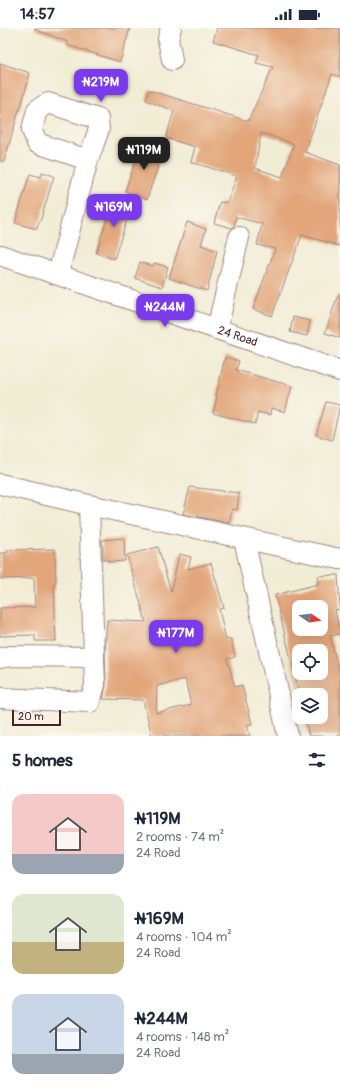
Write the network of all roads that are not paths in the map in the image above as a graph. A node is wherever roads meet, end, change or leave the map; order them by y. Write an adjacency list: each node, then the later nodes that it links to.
1 (171, 28): 2 (street)
2 (172, 60)
3 (88, 160): 6 (street)
4 (239, 237): 7 (street)
5 (0, 255): 6 (street, 24 Road)
6 (58, 274): 7 (street, 24 Road)
7 (217, 329): 8 (street, 24 Road)
8 (340, 371)
9 (0, 484): 10 (street)
10 (89, 505): 11 (street); 13 (street)
11 (244, 539): 12 (street); 16 (street)
12 (340, 559)
13 (94, 657): 14 (street); 15 (street)
14 (0, 658)
15 (0, 698)
16 (288, 736)

